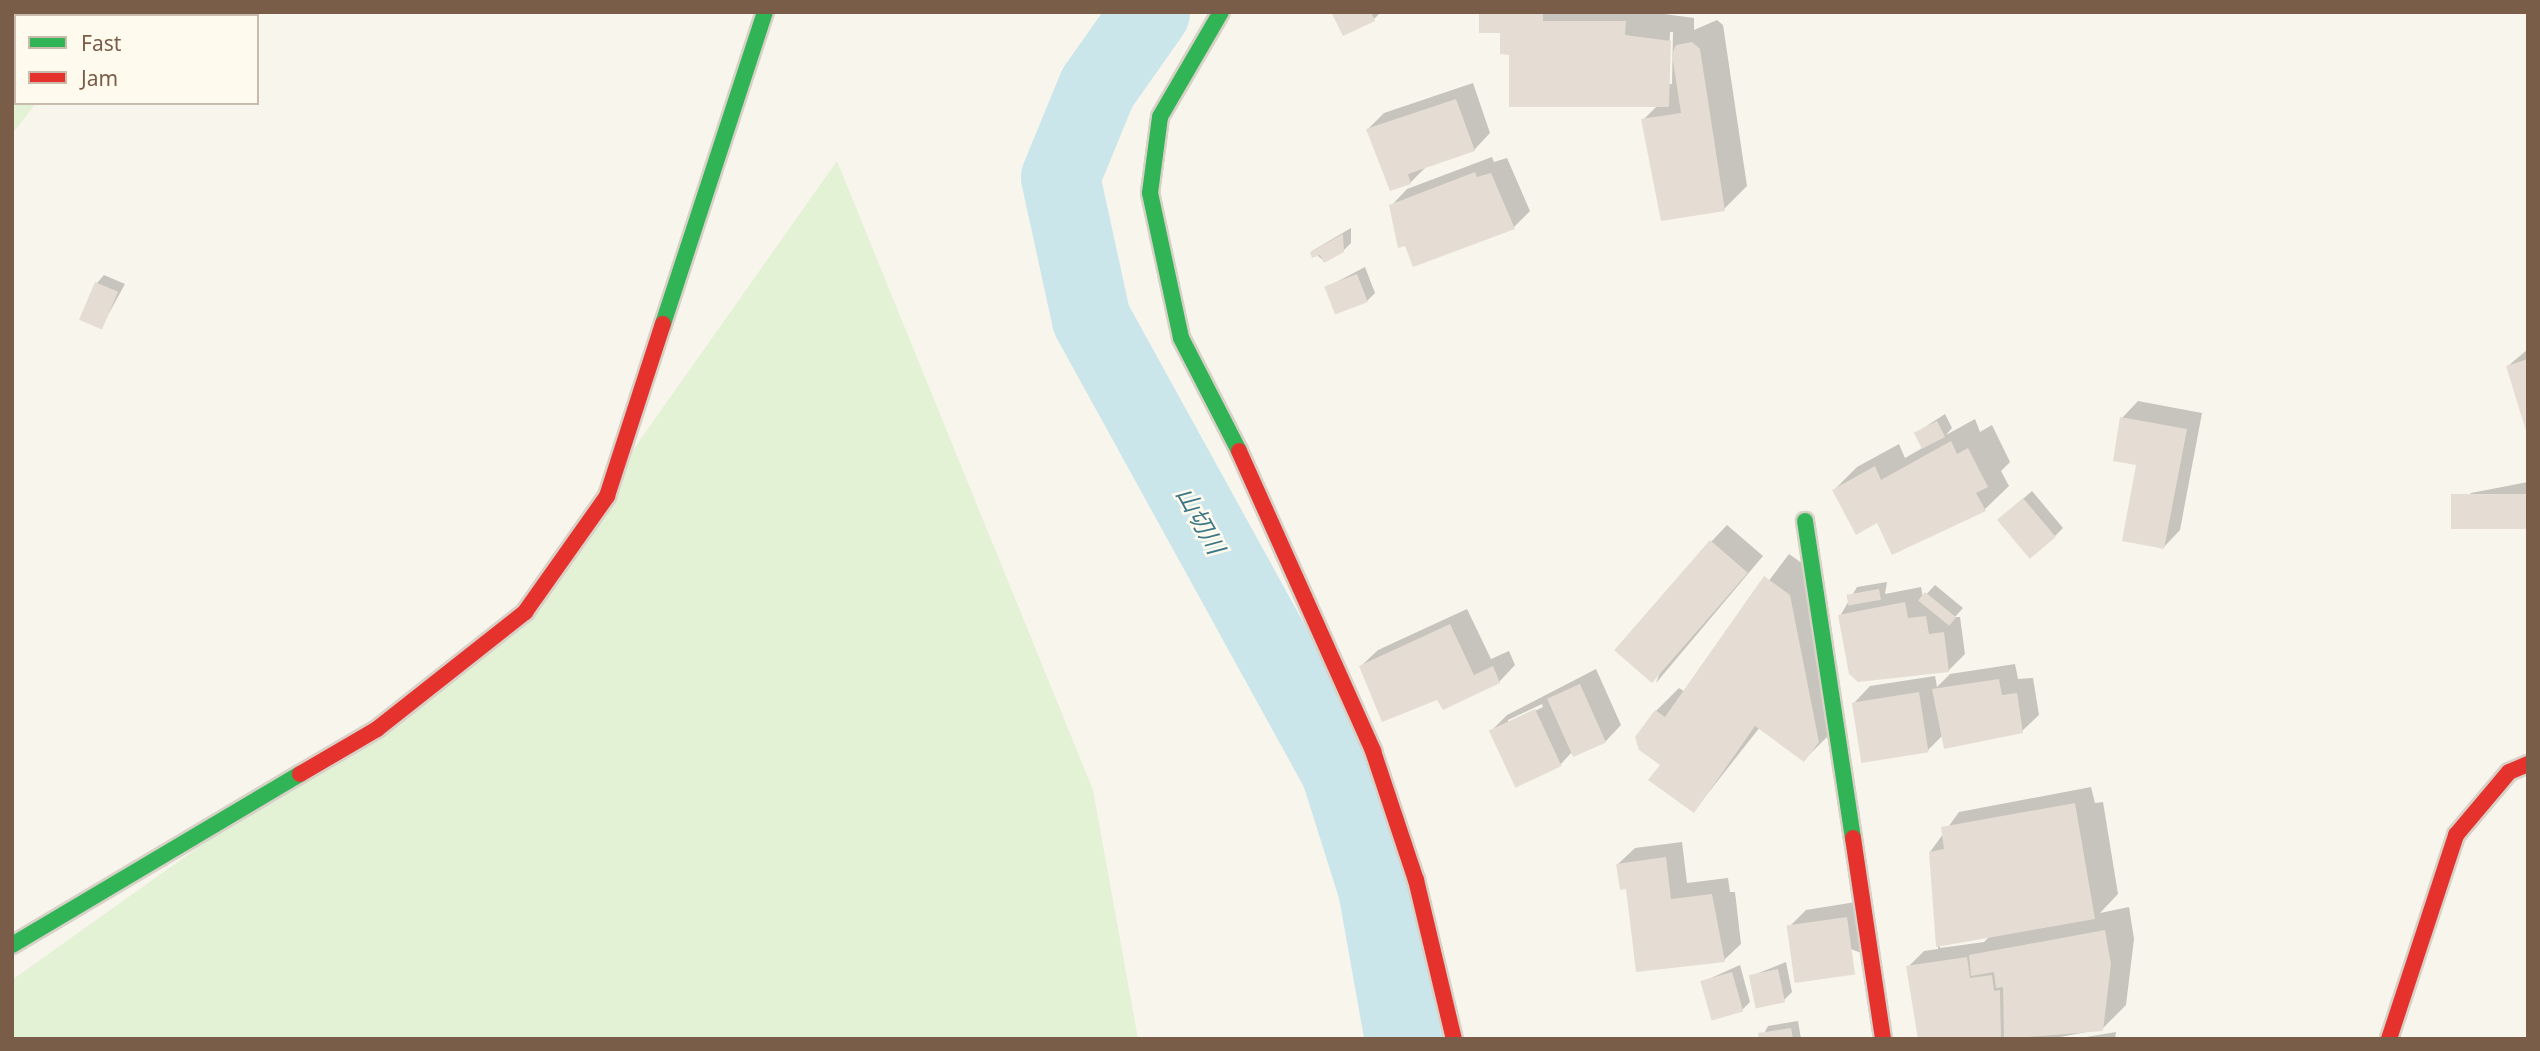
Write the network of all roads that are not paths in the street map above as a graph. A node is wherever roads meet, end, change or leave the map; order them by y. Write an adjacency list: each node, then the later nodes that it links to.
1 (765, 12): 5 (street)
2 (1221, 12): 6 (street)
3 (1805, 521): 7 (street)
4 (2528, 764): 8 (street)
5 (12, 945)
6 (1454, 1039)
7 (1883, 1039)
8 (2389, 1039)

